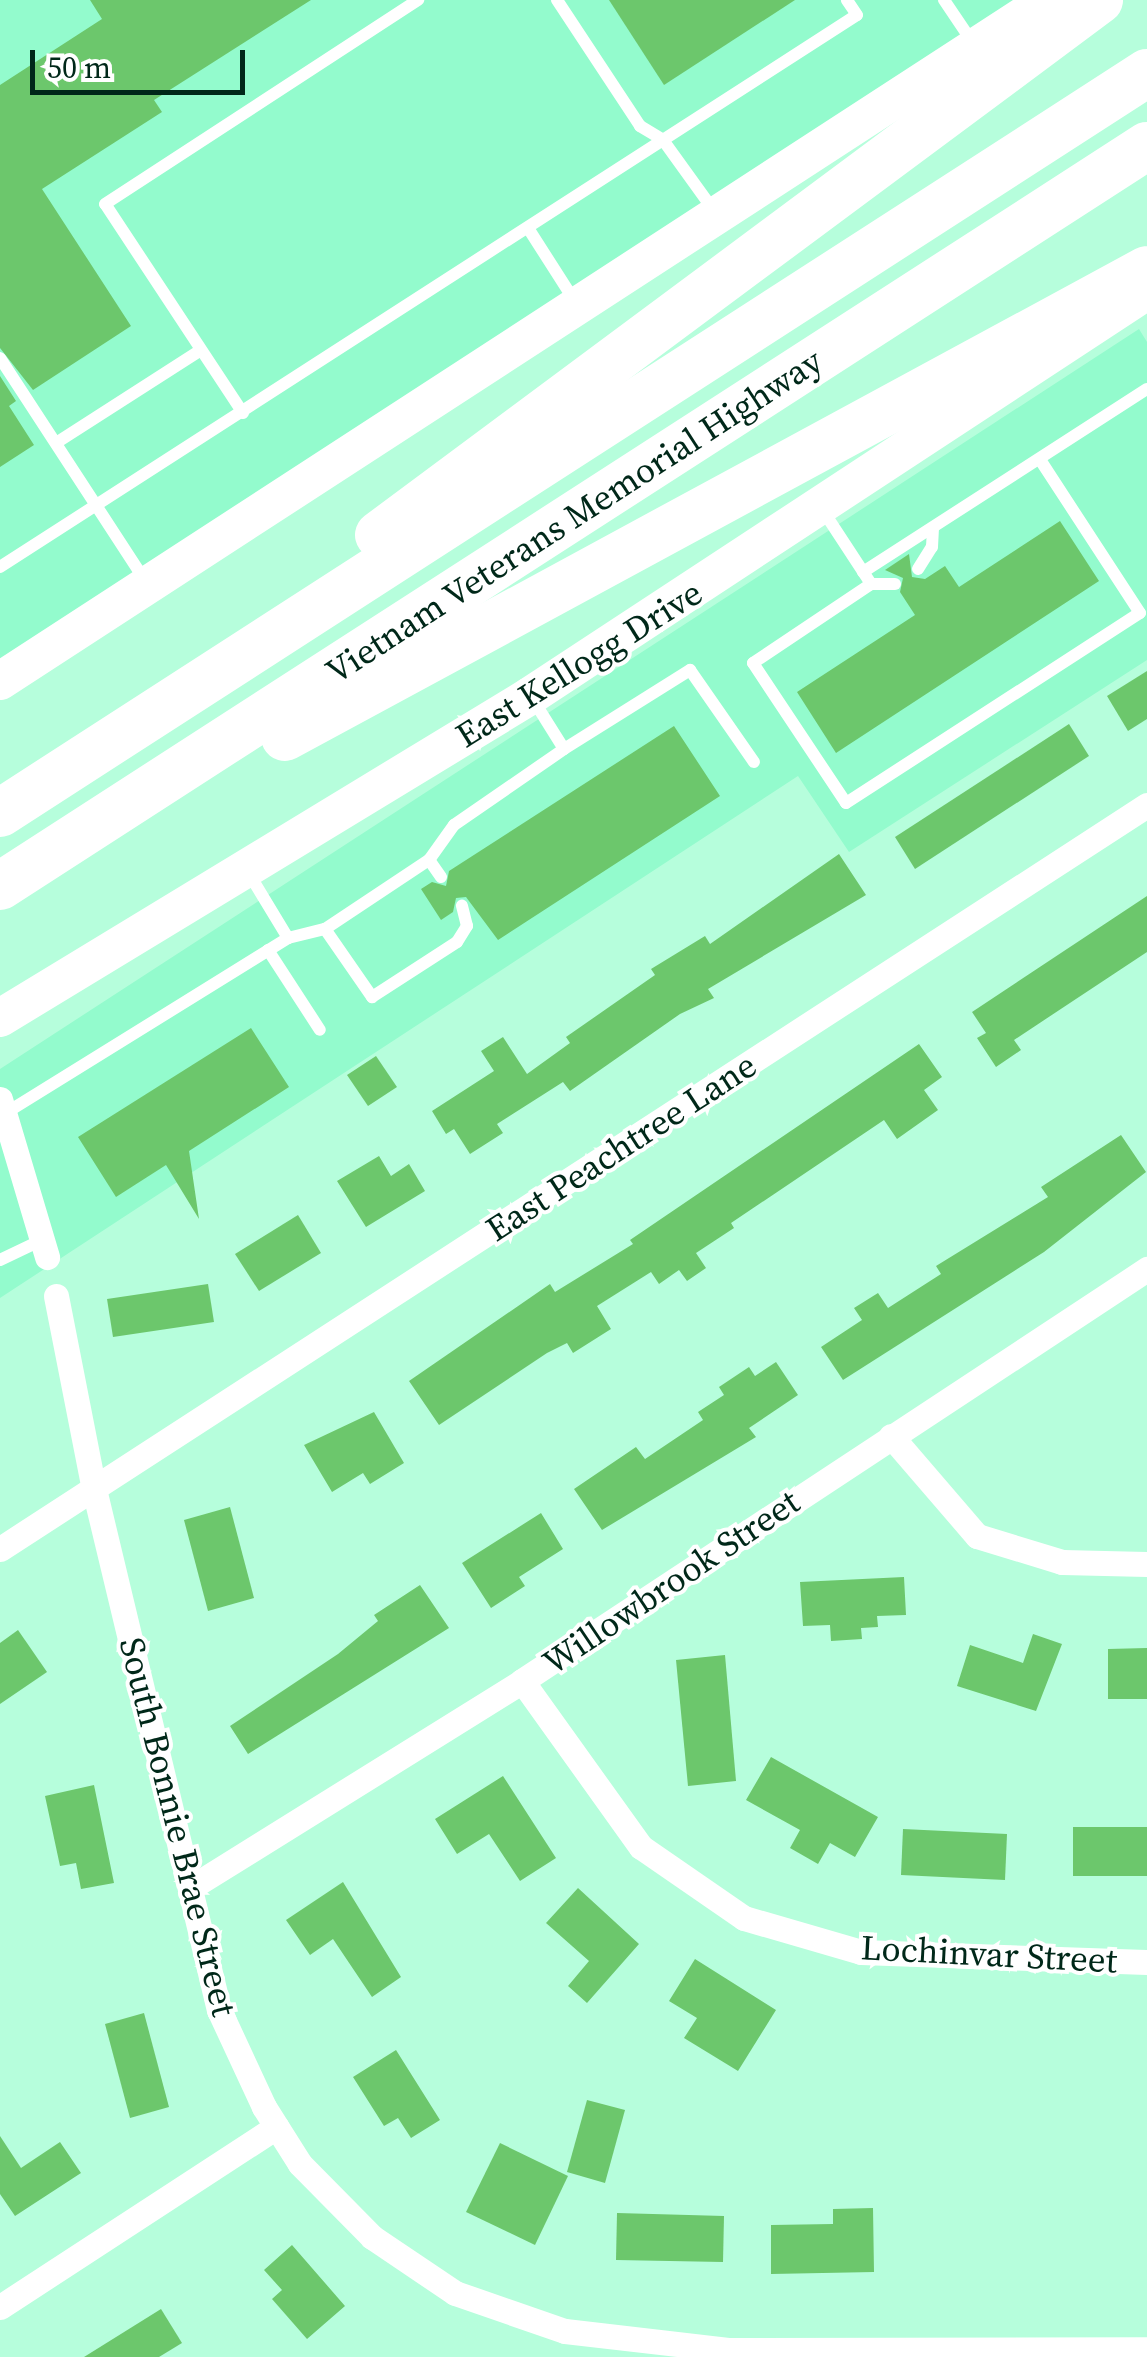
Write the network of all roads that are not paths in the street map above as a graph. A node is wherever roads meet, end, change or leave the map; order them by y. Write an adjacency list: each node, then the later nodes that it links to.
1 (418, 0): 15 (lane)
2 (556, 0): 9 (lane)
3 (847, 0): 9 (lane)
4 (944, 0): 7 (lane)
5 (1048, 0): 7 (main road)
6 (1099, 0): 33 (highway)
7 (975, 46): 11 (main road)
8 (1147, 74): 33 (highway, Vietnam Veterans Memorial Highway)
9 (663, 140): 11 (lane); 12 (lane)
10 (1147, 146): 38 (highway, Vietnam Veterans Memorial Highway)
11 (716, 214): 14 (main road)
12 (528, 228): 14 (lane); 18 (lane)
13 (1146, 289): 22 (main road, East Kellogg Drive); 38 (highway)
14 (578, 305): 27 (main road)
15 (201, 350): 18 (lane); 19 (lane)
16 (0, 358): 19 (lane)
17 (1147, 389): 20 (lane)
18 (243, 413): 21 (lane)
19 (56, 443): 21 (lane)
20 (1042, 462): 23 (lane); 26 (lane)
21 (98, 507): 24 (lane); 27 (lane)
22 (822, 509): 26 (lane); 30 (main road, East Kellogg Drive)
23 (933, 530): 25 (lane); 26 (lane)
24 (0, 567)
25 (918, 569)
26 (867, 578): 28 (lane)
27 (148, 584): 29 (main road)
28 (894, 584)
29 (0, 682)
30 (530, 696): 31 (lane); 36 (main road, East Kellogg Drive)
31 (564, 749): 32 (lane); 35 (lane)
32 (754, 762)
33 (17, 801)
34 (1147, 804): 51 (street, East Peachtree Lane)
35 (429, 860): 37 (lane); 40 (lane)
36 (246, 870): 41 (lane); 43 (main road, East Kellogg Drive)
37 (441, 876)
38 (0, 888)
39 (462, 906): 40 (lane)
40 (326, 929): 41 (lane)
41 (288, 938): 42 (lane)
42 (268, 950): 44 (lane); 45 (lane)
43 (0, 1018)
44 (320, 1030)
45 (2, 1110): 46 (street)
46 (45, 1248): 47 (lane)
47 (0, 1260)
48 (1147, 1269): 50 (street, Willowbrook Street)
49 (56, 1296): 51 (street, South Bonnie Brae Street)
50 (891, 1436): 53 (street); 54 (street, Willowbrook Street)
51 (94, 1489): 52 (street, East Peachtree Lane); 55 (street, South Bonnie Brae Street)
52 (0, 1549)
53 (1147, 1564)
54 (522, 1681): 55 (street, Willowbrook Street); 56 (street, Lochinvar Street)
55 (190, 1888): 57 (street, South Bonnie Brae Street)
56 (1147, 1962)
57 (276, 2127): 58 (street); 59 (street, South Bonnie Brae Street)
58 (0, 2307)
59 (1147, 2349)

